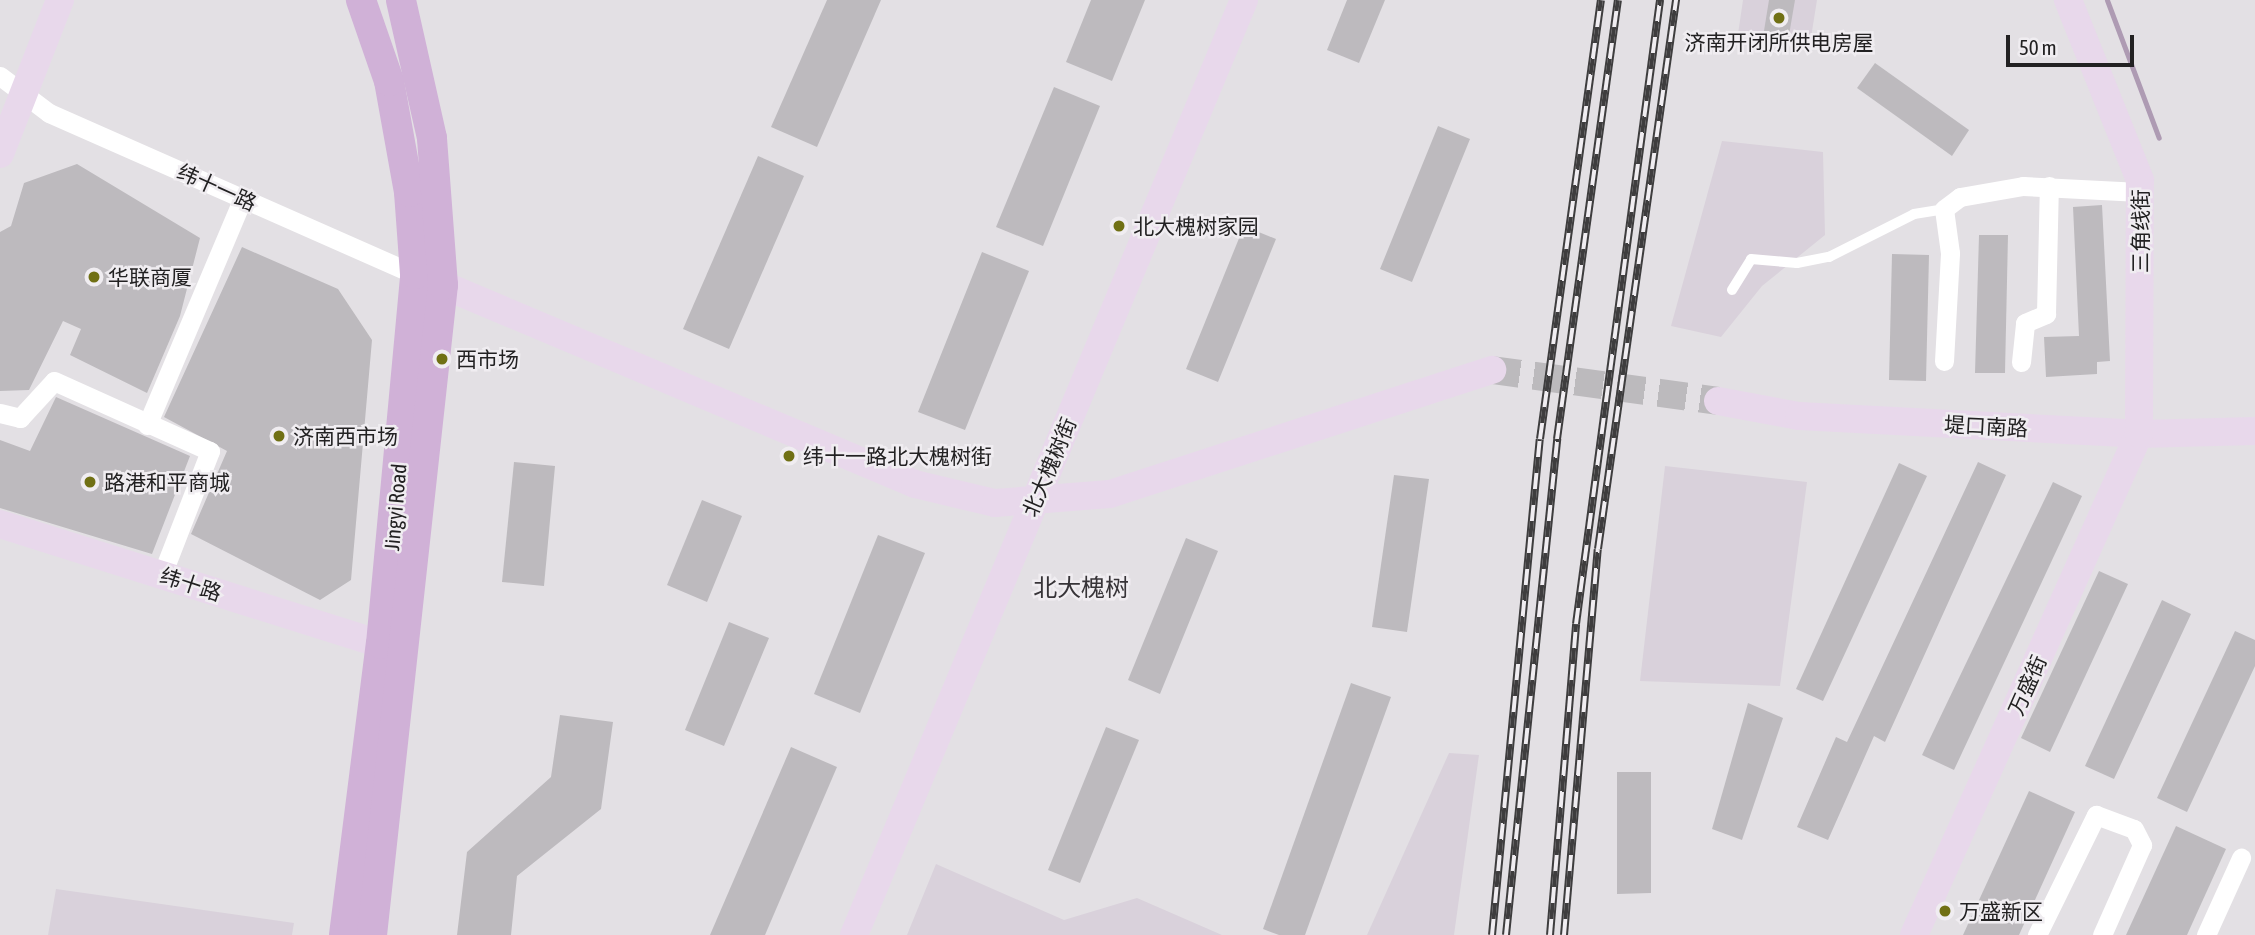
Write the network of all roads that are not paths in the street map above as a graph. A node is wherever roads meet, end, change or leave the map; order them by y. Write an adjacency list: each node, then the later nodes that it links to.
1 (45, 0): 7 (street)
2 (60, 0): 7 (street)
3 (361, 0): 14 (main road, Jingyi Road)
4 (401, 0): 15 (main road, Jingyi Road)
5 (1244, 0): 25 (street, 北大槐树街)
6 (2068, 0): 11 (street, 三角线街)
7 (12, 82): 8 (street); 9 (street); 12 (street, 纬十一路)
8 (0, 119)
9 (0, 154)
10 (2049, 186): 11 (street); 13 (street); 18 (street)
11 (2140, 192): 24 (street, 三角线街)
12 (243, 198): 14 (street, 纬十一路); 22 (street)
13 (1944, 209): 16 (lane); 17 (street)
14 (415, 274): 15 (street, 纬十一路); 28 (main road, Jingyi Road)
15 (443, 285): 25 (street); 31 (main road, Jingyi Road)
16 (1732, 290)
17 (1944, 361)
18 (2021, 362)
19 (1492, 370): 25 (street)
20 (1718, 401): 24 (street, 堤口南路)
21 (0, 412): 22 (street)
22 (147, 425): 27 (street)
23 (2255, 431): 24 (street, 堤口南路)
24 (2139, 434): 33 (street, 万盛街)
25 (1035, 502): 32 (street, 北大槐树街)
26 (0, 524): 27 (street, 纬十路)
27 (162, 575): 28 (street, 纬十路)
28 (381, 644): 30 (main road, Jingyi Road)
29 (2242, 858): 36 (street)
30 (344, 935)
31 (372, 935)
32 (854, 935)
33 (1914, 935)
34 (2037, 935): 35 (street)
35 (2102, 935)
36 (2206, 935)

